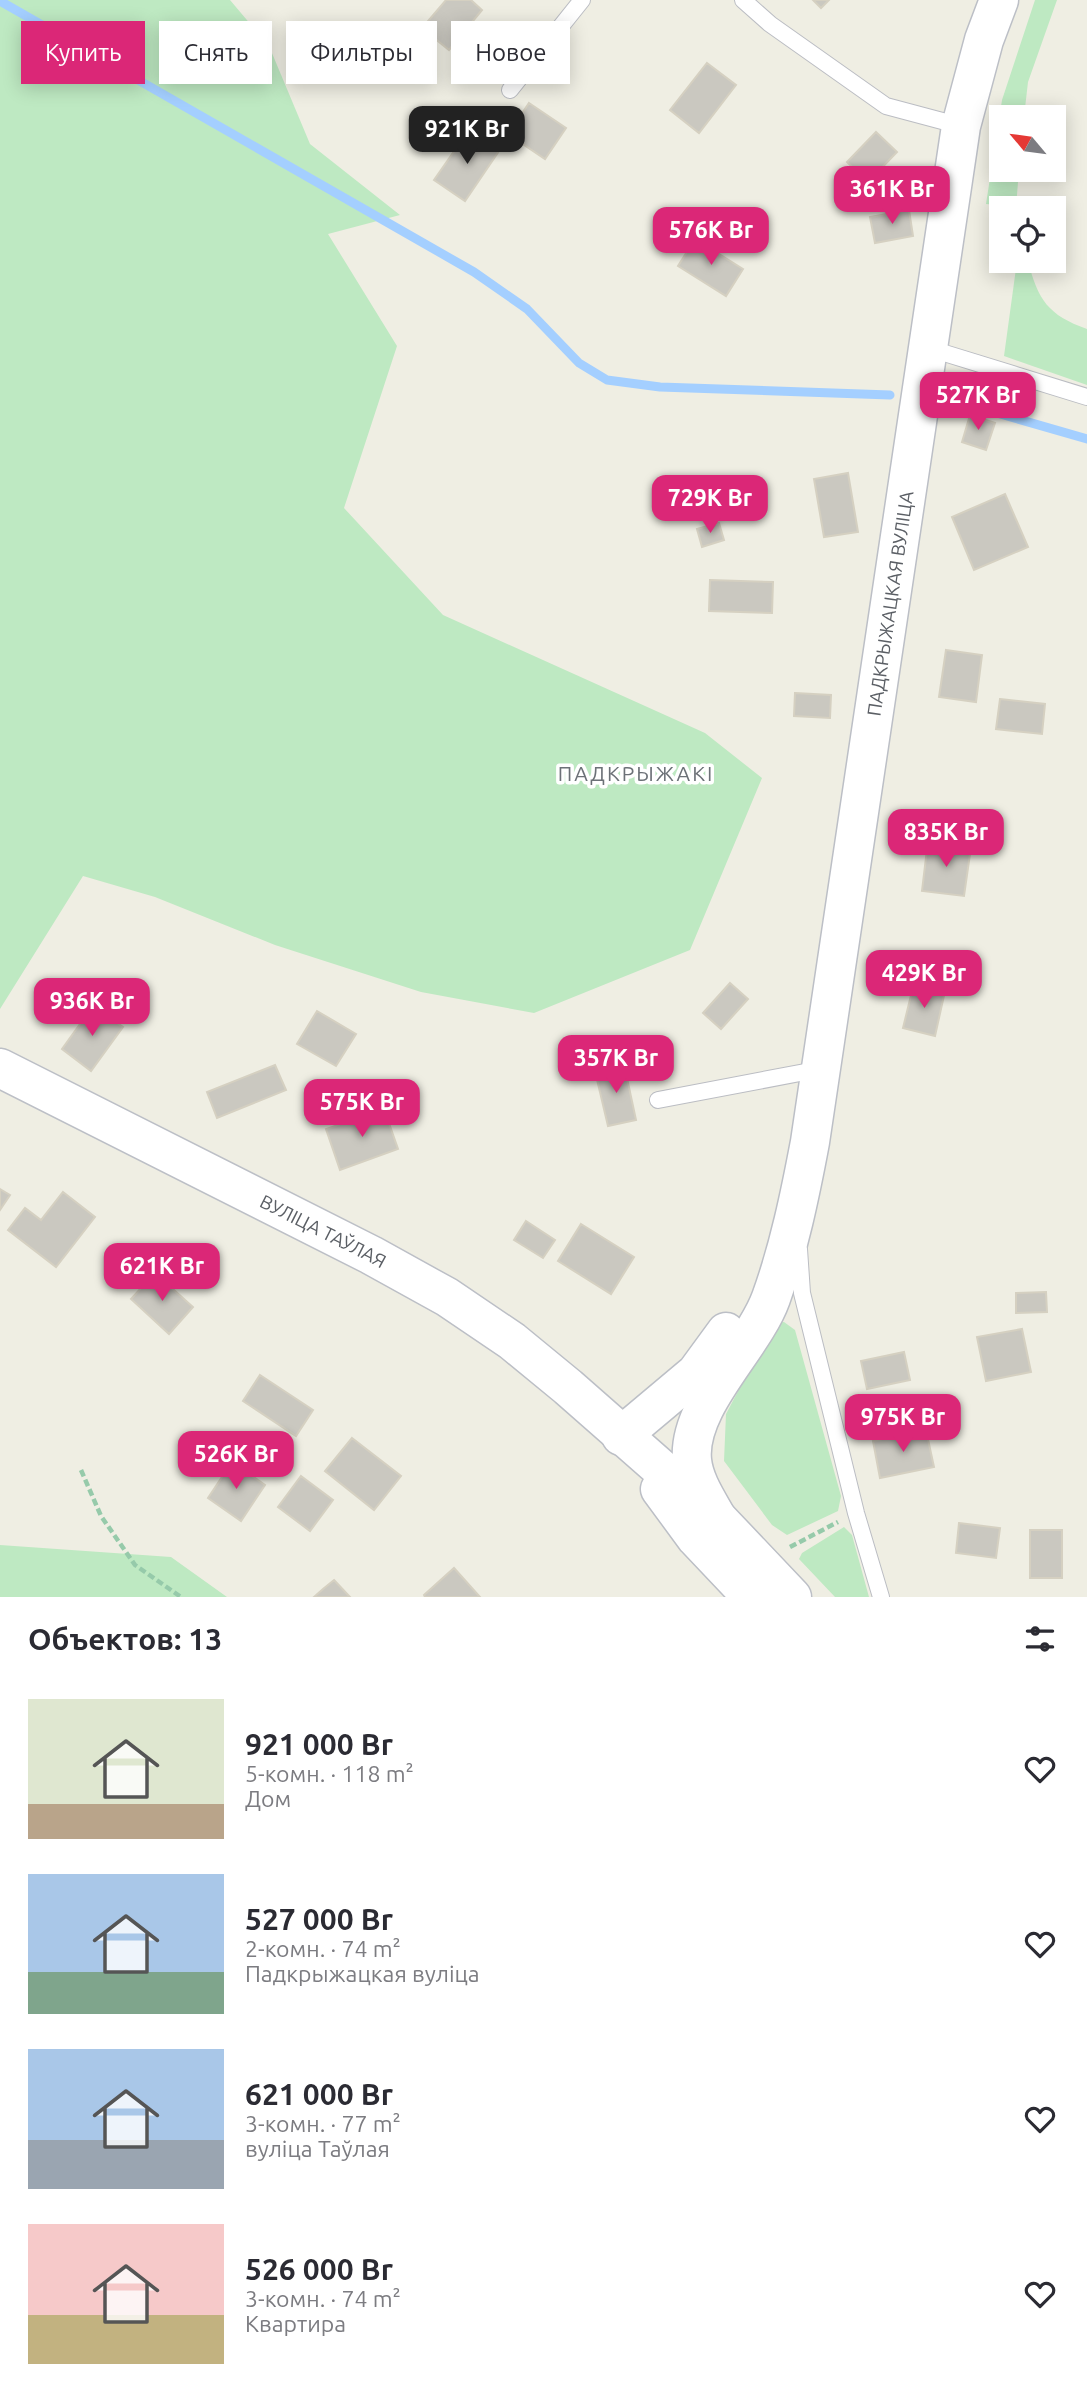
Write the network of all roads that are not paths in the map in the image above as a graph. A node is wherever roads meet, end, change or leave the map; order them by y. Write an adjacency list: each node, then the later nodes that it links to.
1 (582, 0): 4 (lane)
2 (743, 0): 5 (lane)
3 (999, 0): 5 (main road, ПАДКРЫЖАЦКАЯ ВУЛІЦА)
4 (510, 90)
5 (961, 126): 6 (main road, ПАДКРЫЖАЦКАЯ ВУЛІЦА)
6 (928, 348): 7 (lane); 9 (main road, ПАДКРЫЖАЦКАЯ ВУЛІЦА)
7 (1087, 397)
8 (0, 1068): 12 (main road, ВУЛІЦА ТАЎЛАЯ)
9 (821, 1069): 10 (lane); 11 (main road, ПАДКРЫЖАЦКАЯ ВУЛІЦА)
10 (658, 1100)
11 (797, 1210): 12 (main road); 13 (main road); 16 (lane)
12 (621, 1436): 13 (main road, ВУЛІЦА ТАЎЛАЯ); 14 (main road, ВУЛІЦА ТАЎЛАЯ)
13 (717, 1518): 15 (main road, ВУЛІЦА ТАЎЛАЯ)
14 (752, 1597)
15 (792, 1597)
16 (881, 1597)

